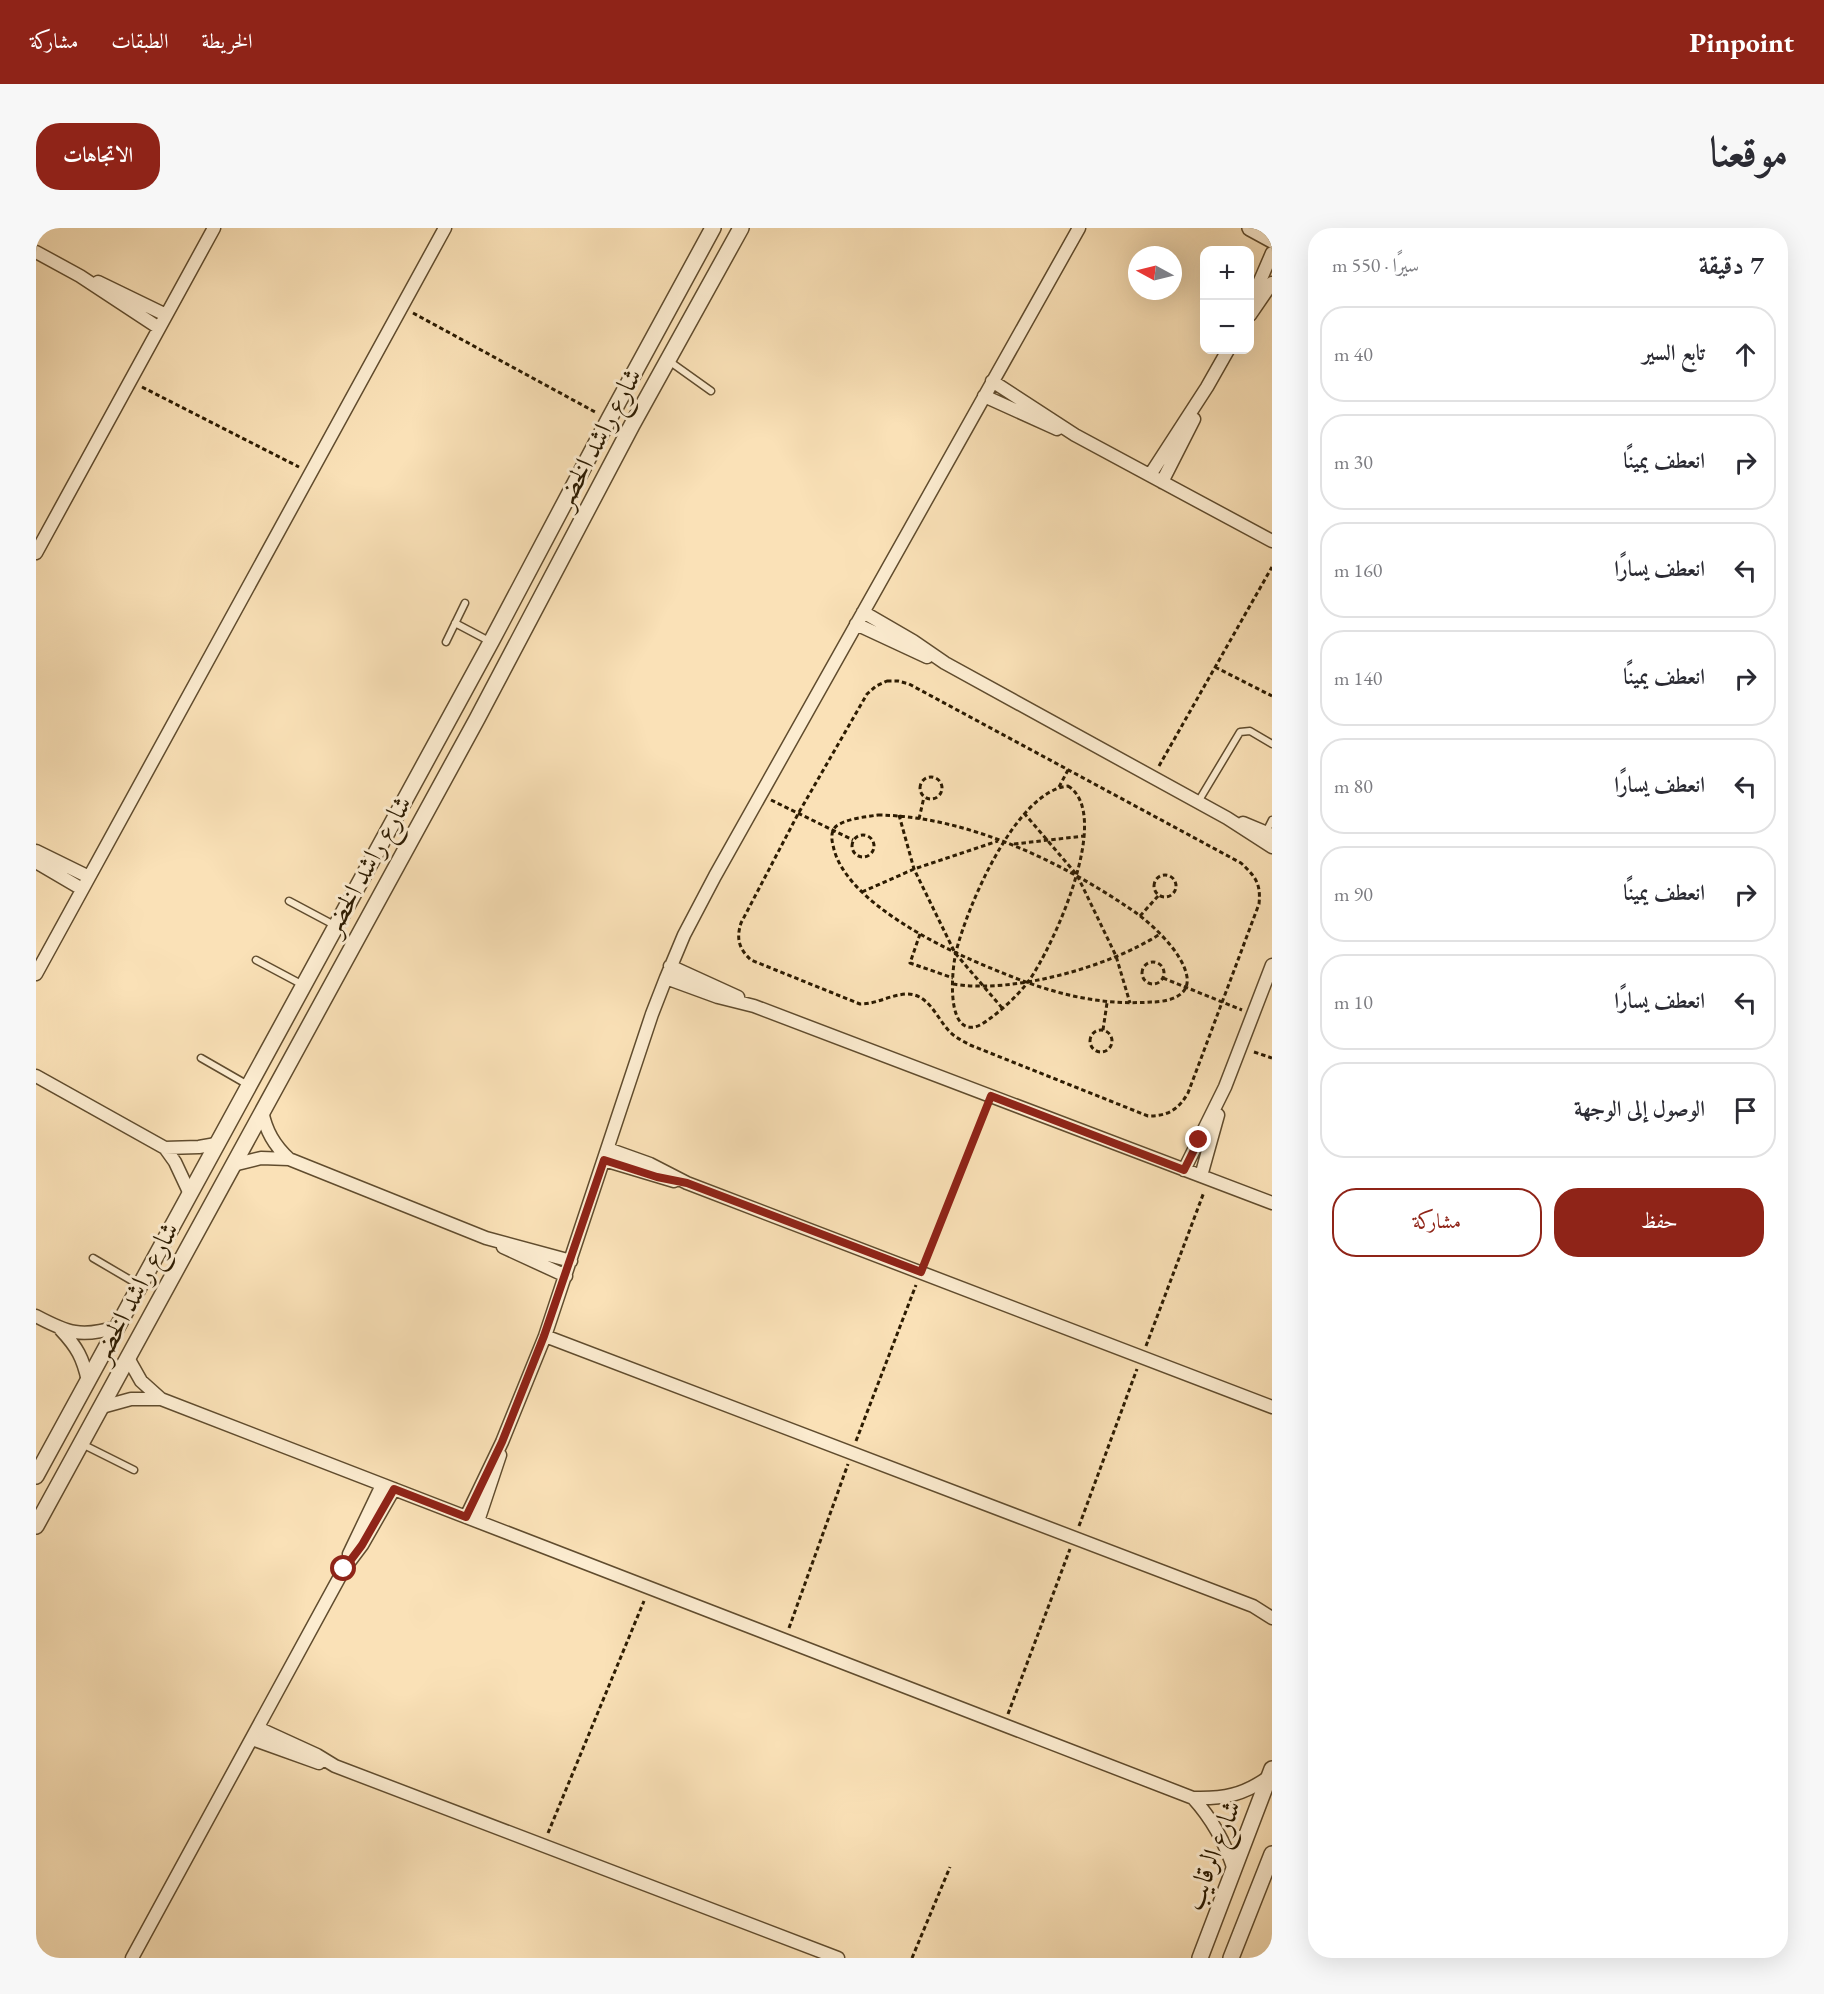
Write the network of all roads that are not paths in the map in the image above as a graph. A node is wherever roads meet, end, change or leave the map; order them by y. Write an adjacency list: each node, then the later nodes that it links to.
1 (214, 228): 14 (street)
2 (445, 228): 42 (street)
3 (713, 228): 32 (street, شارع راشد الخضر)
4 (741, 228): 17 (street, شارع راشد الخضر)
5 (1079, 228): 18 (street)
6 (1250, 228): 7 (street)
7 (1272, 240)
8 (36, 252): 10 (street)
9 (1272, 253): 12 (street)
10 (80, 276): 14 (street); 15 (street)
11 (1272, 283): 13 (street)
12 (1252, 300)
13 (1254, 309)
14 (166, 315): 15 (street)
15 (159, 328): 26 (street)
16 (1226, 354): 19 (street)
17 (668, 360): 20 (lane); 57 (street, شارع راشد الخضر)
18 (992, 381): 21 (street); 22 (street)
19 (1207, 387): 23 (street); 24 (street)
20 (711, 391)
21 (984, 396): 22 (street); 28 (street)
22 (1075, 435): 23 (street)
23 (1150, 475): 24 (street)
24 (1162, 482): 25 (street)
25 (1272, 541)
26 (36, 553)
27 (465, 603): 29 (lane)
28 (862, 612): 30 (street); 33 (street)
29 (455, 623): 31 (lane); 32 (lane)
30 (856, 624): 33 (street); 48 (street)
31 (446, 642)
32 (491, 642): 45 (street, شارع راشد الخضر)
33 (945, 663): 35 (street)
34 (1272, 744): 35 (lane)
35 (1198, 802): 36 (street)
36 (1227, 818): 38 (street); 39 (street)
37 (1272, 820): 38 (lane)
38 (1269, 833)
39 (1272, 847)
40 (36, 851): 42 (street)
41 (36, 862): 43 (street)
42 (89, 877): 43 (street)
43 (82, 889): 49 (street)
44 (289, 901): 45 (lane)
45 (336, 927): 51 (street, شارع راشد الخضر)
46 (256, 960): 51 (lane)
47 (1272, 965): 56 (street)
48 (670, 966): 50 (street); 52 (street)
49 (36, 974)
50 (666, 978): 52 (street); 60 (street)
51 (304, 986): 55 (street, شارع راشد الخضر)
52 (754, 1006): 63 (street)
53 (201, 1058): 55 (lane)
54 (36, 1076): 59 (street)
55 (248, 1085): 58 (street, شارع راشد الخضر)
56 (1225, 1088): 63 (street); 64 (street)
57 (261, 1111): 61 (street); 62 (street, شارع راشد الخضر)
58 (216, 1144): 59 (street); 65 (street, شارع راشد الخضر)
59 (165, 1148): 65 (street)
60 (606, 1154): 69 (street); 80 (street)
61 (289, 1159): 62 (street); 67 (street)
62 (233, 1165): 76 (street, شارع راشد الخضر)
63 (1184, 1170): 64 (street)
64 (1205, 1178): 66 (street)
65 (190, 1194): 71 (street, شارع راشد الخضر)
66 (1272, 1203)
67 (486, 1238): 69 (street); 70 (street)
68 (93, 1258): 71 (lane)
69 (571, 1261): 70 (street)
70 (566, 1276): 75 (street)
71 (140, 1285): 73 (street, شارع راشد الخضر)
72 (36, 1316): 74 (street)
73 (117, 1327): 74 (street); 77 (street, شارع راشد الخضر)
74 (61, 1330): 77 (street)
75 (544, 1336): 81 (street); 89 (street)
76 (128, 1358): 78 (street); 79 (street, شارع راشد الخضر)
77 (88, 1381): 84 (street, شارع راشد الخضر)
78 (161, 1399): 79 (street); 85 (street)
79 (102, 1407): 82 (street, شارع راشد الخضر)
80 (1272, 1407)
81 (502, 1442): 86 (street); 87 (street)
82 (81, 1444): 83 (lane); 88 (street, شارع راشد الخضر)
83 (134, 1470)
84 (36, 1476)
85 (388, 1487): 86 (street); 92 (street)
86 (466, 1517): 87 (street)
87 (478, 1521): 94 (street)
88 (36, 1526)
89 (1253, 1606): 90 (street); 91 (street)
90 (1272, 1610)
91 (1272, 1618)
92 (255, 1733): 97 (street); 98 (street)
93 (1270, 1773): 94 (street); 96 (street, شارع الرقايب)
94 (1193, 1798): 96 (street)
95 (1272, 1854): 100 (street, شارع الرقايب)
96 (1234, 1870): 99 (street, شارع الرقايب)
97 (132, 1958)
98 (838, 1958)
99 (1200, 1958)
100 (1231, 1958)

